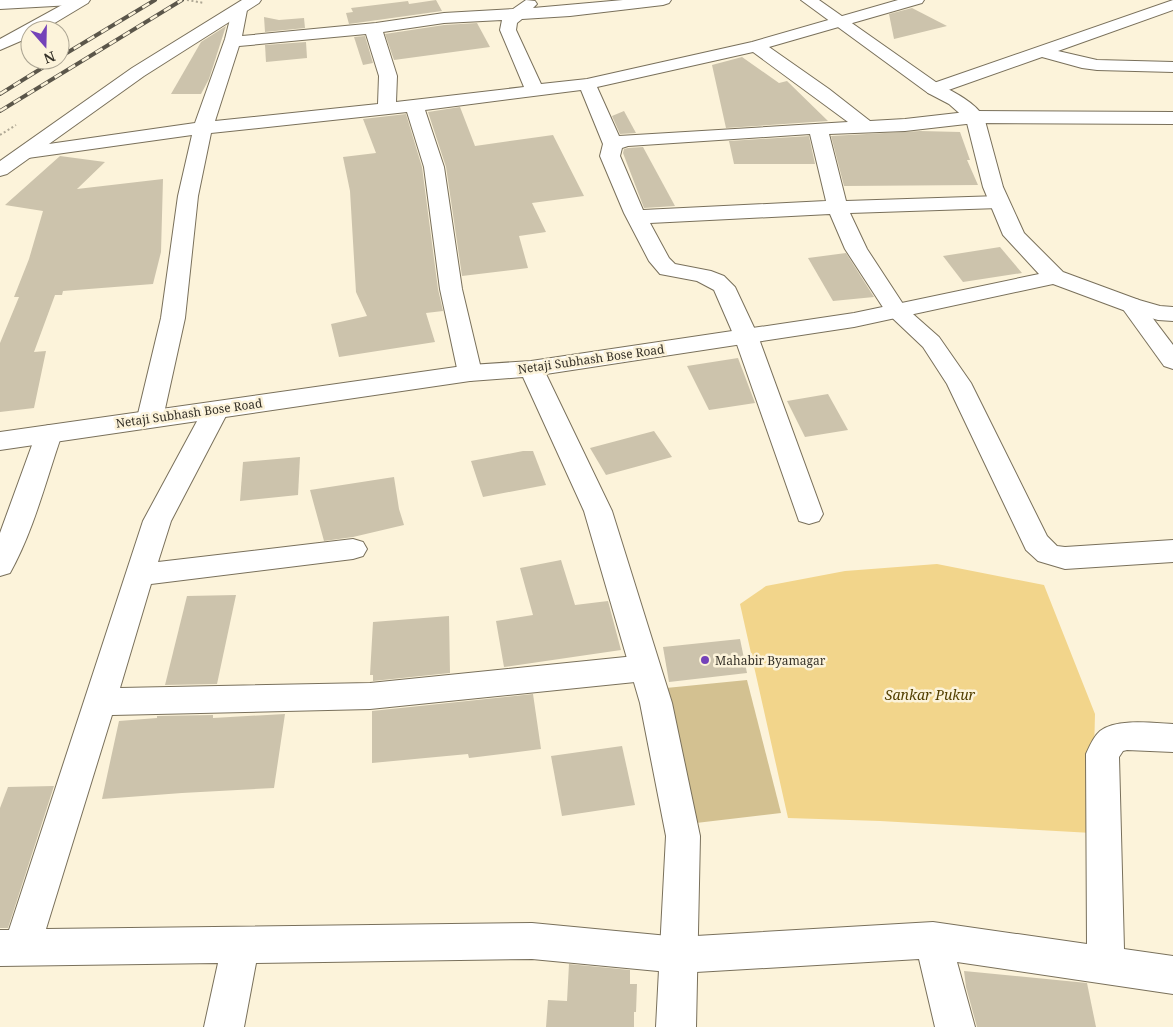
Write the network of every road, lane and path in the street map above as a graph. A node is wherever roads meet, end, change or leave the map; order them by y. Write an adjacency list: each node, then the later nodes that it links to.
1 (72, 0): 7 (street)
2 (82, 0): 16 (street)
3 (530, 0): 12 (street)
4 (663, 0): 12 (street)
5 (809, 0): 13 (street)
6 (916, 0): 13 (street)
7 (0, 4)
8 (1130, 4): 11 (street)
9 (246, 5): 15 (street); 31 (street)
10 (1173, 5): 11 (street)
11 (1147, 12): 18 (street)
12 (518, 13): 14 (street); 22 (street)
13 (839, 21): 17 (street); 21 (street)
14 (376, 28): 15 (street); 24 (street)
15 (232, 42): 28 (street)
16 (0, 45)
17 (756, 46): 20 (street); 27 (street)
18 (1043, 52): 19 (street); 21 (street)
19 (1173, 67)
20 (588, 84): 22 (street); 30 (street)
21 (934, 89): 25 (street)
22 (535, 91): 23 (street)
23 (414, 106): 24 (street); 43 (street)
24 (386, 109): 28 (street)
25 (975, 118): 26 (street); 27 (street); 33 (street)
26 (1173, 118)
27 (865, 126): 29 (street)
28 (202, 128): 31 (street); 45 (street)
29 (818, 128): 30 (street); 34 (street)
30 (613, 144): 35 (street)
31 (28, 152): 32 (street)
32 (0, 170)
33 (1000, 202): 34 (street); 36 (street)
34 (838, 208): 35 (street); 38 (street)
35 (637, 217): 40 (street)
36 (1055, 277): 37 (street); 38 (street, Netaji Subhash Bose Road)
37 (1131, 305): 39 (street); 41 (street)
38 (897, 312): 40 (street, Netaji Subhash Bose Road); 50 (street)
39 (1173, 314)
40 (746, 336): 42 (street, Netaji Subhash Bose Road); 48 (street)
41 (1173, 361)
42 (531, 369): 43 (street, Netaji Subhash Bose Road); 53 (street)
43 (470, 373): 44 (street, Netaji Subhash Bose Road)
44 (216, 410): 45 (street, Netaji Subhash Bose Road); 52 (street)
45 (150, 418): 46 (street, Netaji Subhash Bose Road)
46 (49, 434): 47 (street, Netaji Subhash Bose Road); 51 (street)
47 (0, 441)
48 (809, 514)
49 (353, 549): 52 (street)
50 (1173, 551)
51 (0, 565)
52 (140, 575): 54 (street)
53 (645, 668): 54 (street); 59 (street)
54 (100, 702): 58 (street)
55 (1173, 738): 60 (street)
56 (933, 940): 59 (street); 60 (street); 64 (street)
57 (241, 945): 58 (street); 59 (street); 62 (street)
58 (11, 948)
59 (679, 955): 63 (street)
60 (1106, 965): 61 (street)
61 (1173, 975)
62 (224, 1027)
63 (676, 1027)
64 (955, 1027)

